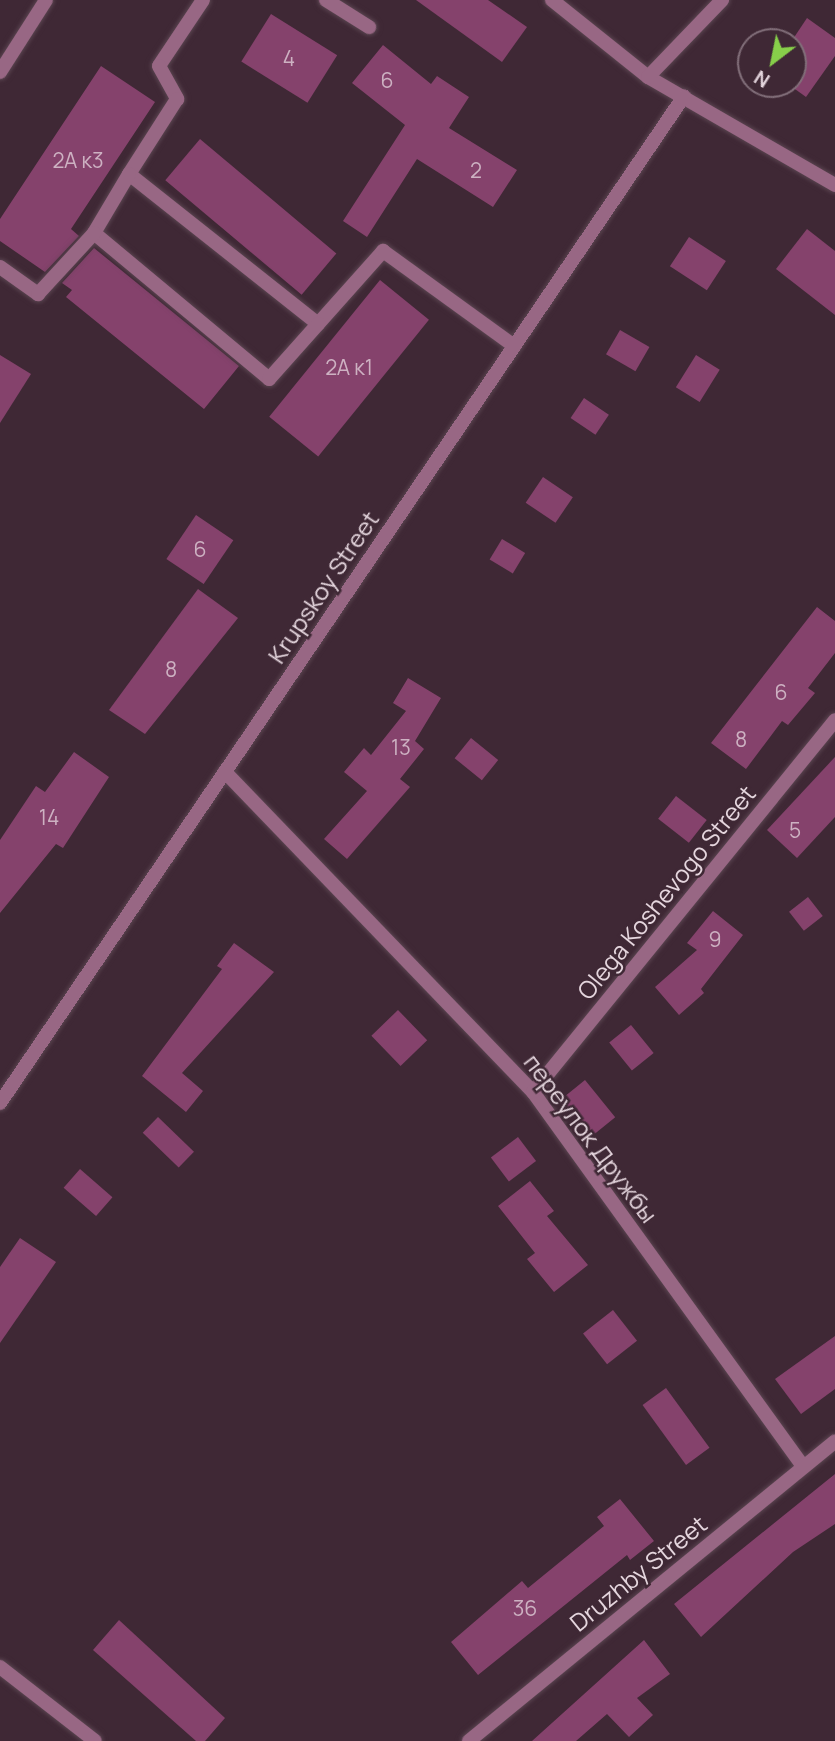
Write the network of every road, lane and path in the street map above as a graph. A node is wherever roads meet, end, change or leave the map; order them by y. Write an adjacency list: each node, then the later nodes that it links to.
1 (46, 0): 7 (street)
2 (203, 0): 10 (street)
3 (326, 0): 6 (street)
4 (552, 0): 8 (street)
5 (722, 0): 8 (street)
6 (369, 27)
7 (0, 72)
8 (648, 77): 9 (street)
9 (684, 96): 11 (street); 15 (street, Krupskoy Street)
10 (129, 174): 12 (street); 14 (street)
11 (835, 185)
12 (94, 233): 13 (street); 14 (street)
13 (0, 267)
14 (318, 324): 15 (street)
15 (514, 346): 17 (street, Krupskoy Street)
16 (835, 720): 18 (street, Olega Koshevogo Street)
17 (225, 772): 18 (street, переулок Дружбы); 19 (street, Krupskoy Street)
18 (533, 1092): 21 (street, переулок Дружбы)
19 (0, 1103)
20 (835, 1441): 21 (street, Druzhby Street)
21 (803, 1467): 24 (street, Druzhby Street)
22 (0, 1667): 23 (street)
23 (95, 1741)
24 (469, 1741)

